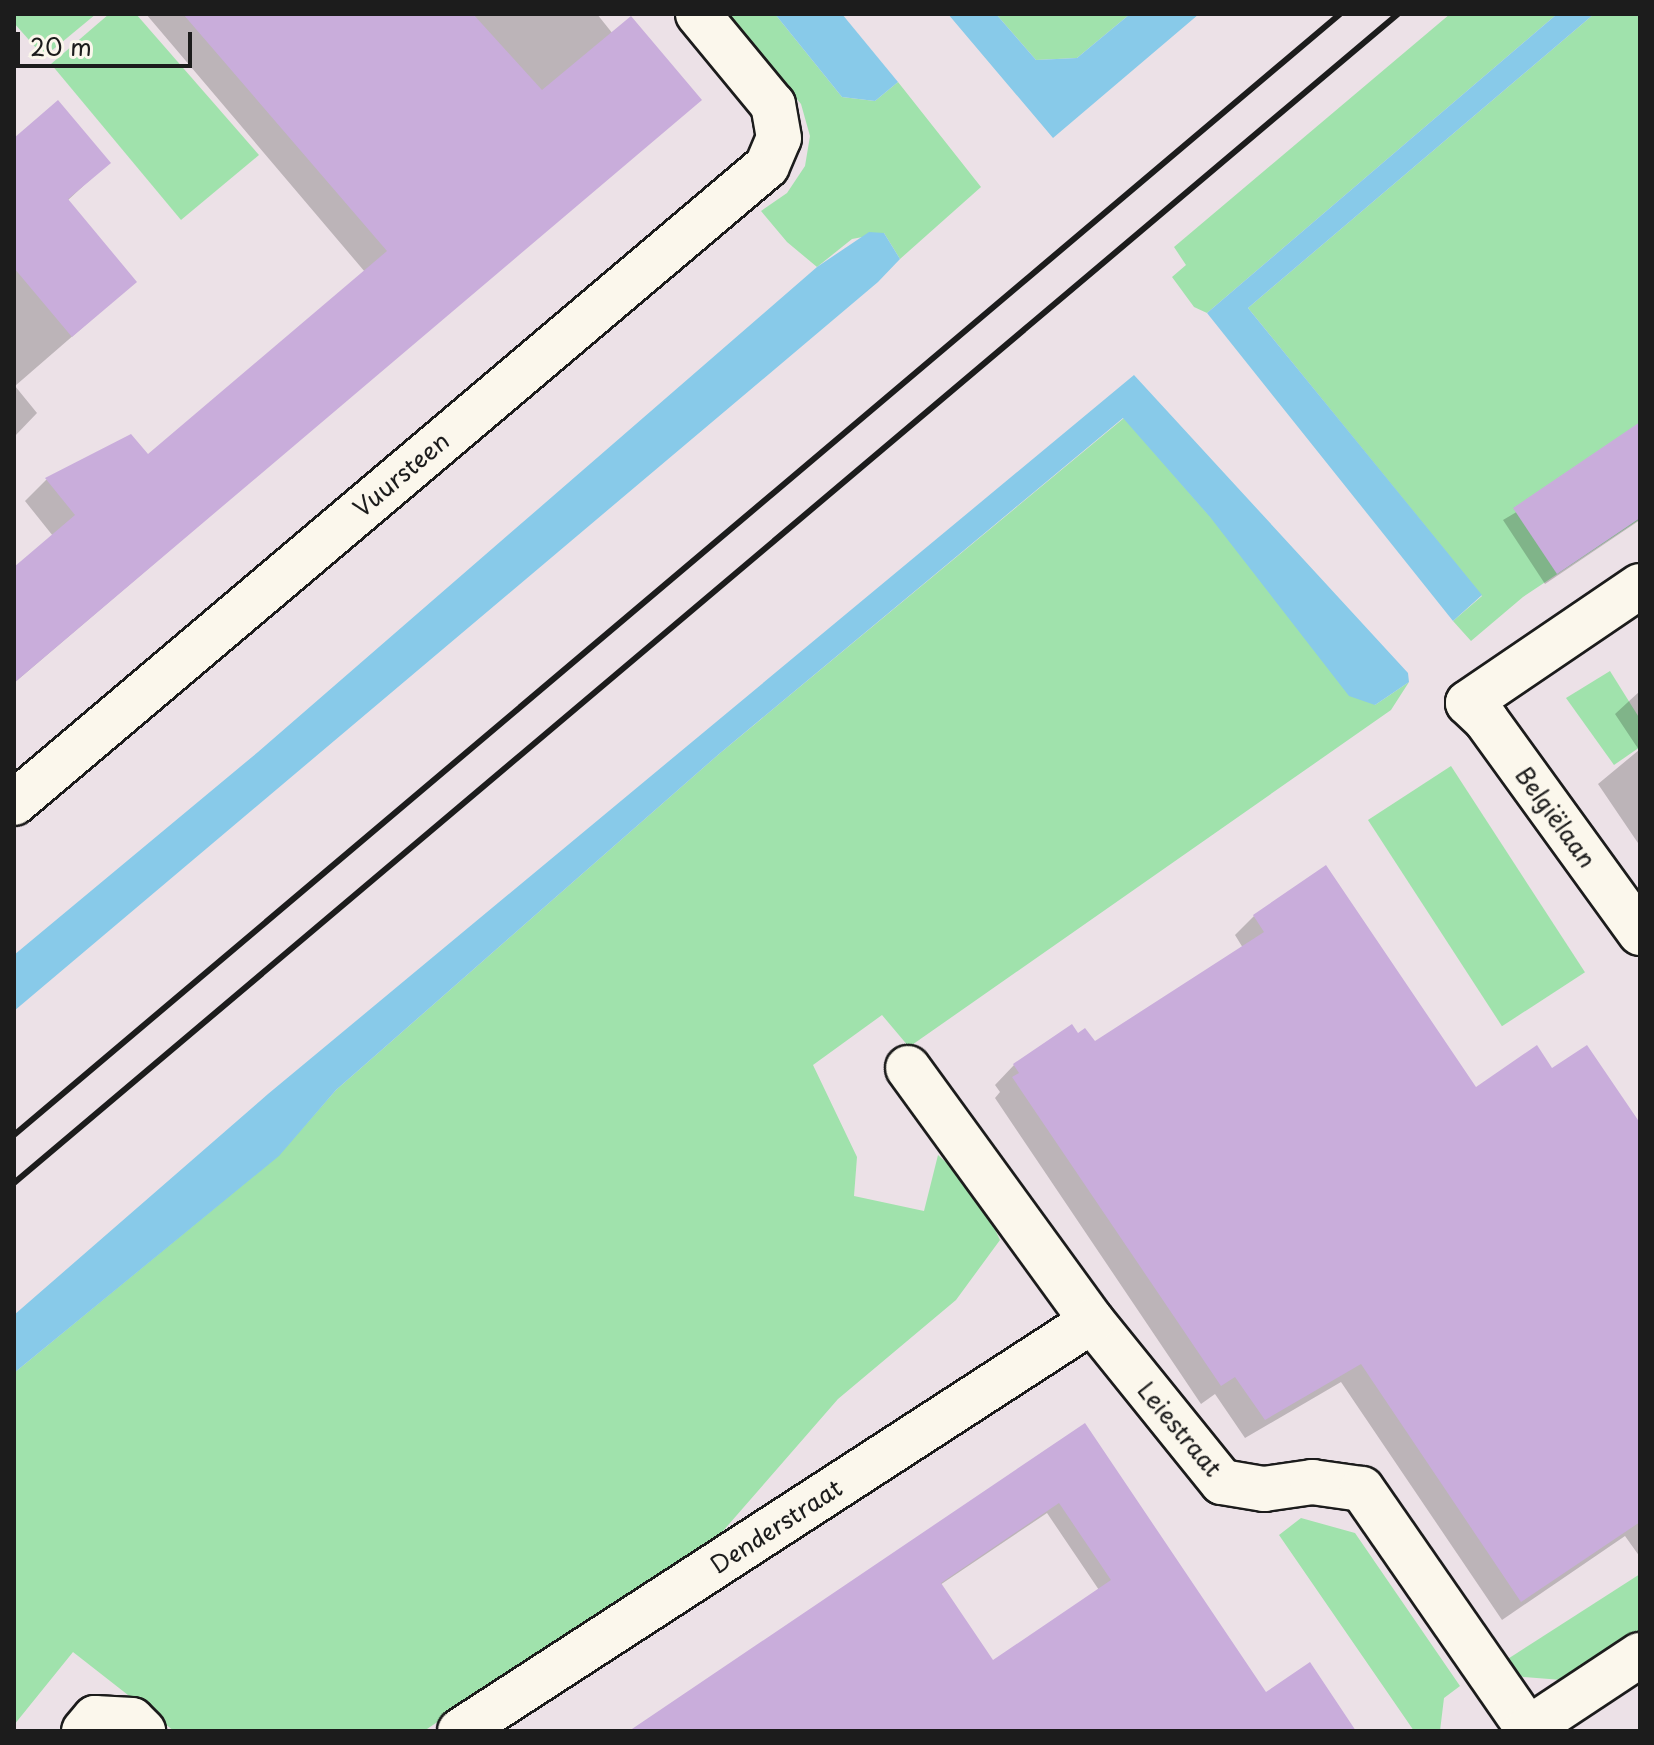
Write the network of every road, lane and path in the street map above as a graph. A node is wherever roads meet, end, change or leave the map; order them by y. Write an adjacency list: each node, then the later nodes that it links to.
1 (698, 14): 3 (street, Vuursteen)
2 (1640, 586): 4 (street, Belgiëlaan)
3 (14, 803)
4 (1640, 933)
5 (908, 1068): 6 (street, Leiestraat)
6 (1092, 1321): 9 (street, Leiestraat); 11 (street, Denderstraat)
7 (1640, 1655): 9 (street)
8 (89, 1724): 10 (street)
9 (1527, 1730)
10 (143, 1731)
11 (460, 1731)

